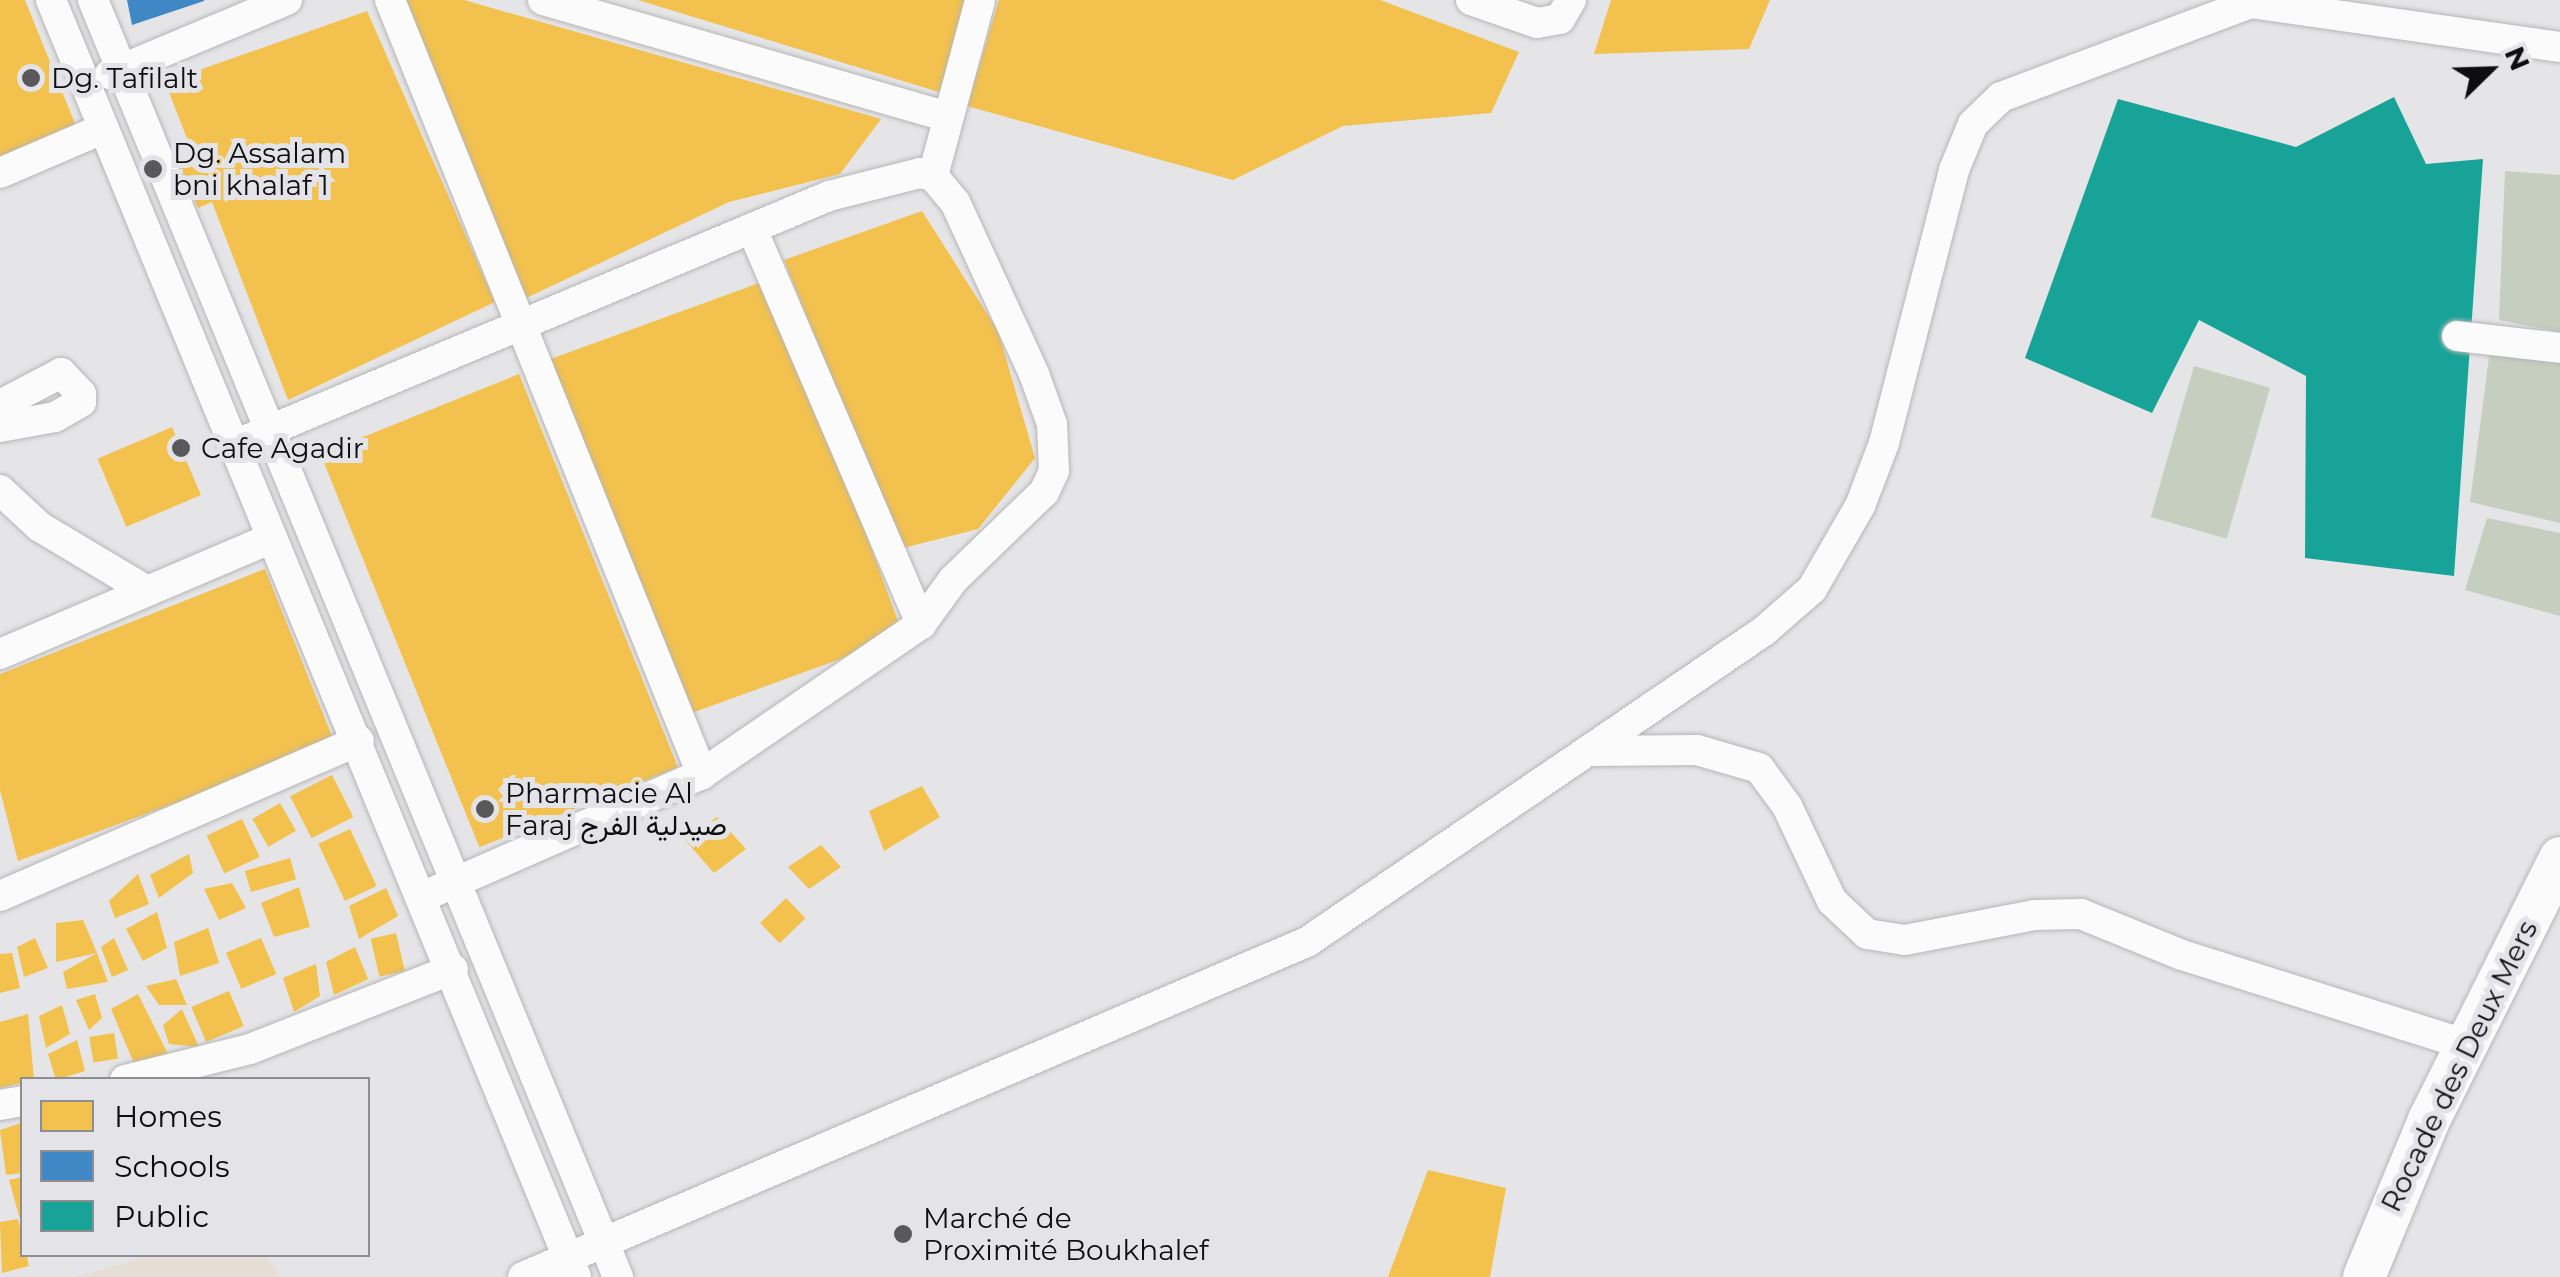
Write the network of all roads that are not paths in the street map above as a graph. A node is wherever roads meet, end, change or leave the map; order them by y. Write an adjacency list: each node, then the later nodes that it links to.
1 (51, 0): 11 (street)
2 (93, 0): 10 (street)
3 (287, 0): 10 (street)
4 (390, 0): 17 (street)
5 (543, 0): 12 (street)
6 (980, 0): 12 (street)
7 (1471, 0): 8 (street)
8 (1571, 0)
9 (2560, 47): 30 (street)
10 (125, 68): 11 (street); 22 (street)
11 (83, 83): 13 (street)
12 (945, 116): 15 (street)
13 (100, 130): 14 (street); 23 (street)
14 (0, 173)
15 (933, 176): 16 (street); 27 (street)
16 (752, 229): 17 (street); 27 (street)
17 (521, 326): 22 (street); 31 (street)
18 (2457, 336): 19 (street)
19 (2560, 348)
20 (0, 405): 21 (street)
21 (0, 427)
22 (274, 428): 23 (street); 33 (street)
23 (234, 445): 25 (street)
24 (0, 490): 26 (street)
25 (272, 538): 26 (street); 29 (street)
26 (147, 591): 28 (street)
27 (921, 624): 31 (street)
28 (0, 654)
29 (359, 741): 34 (street); 35 (street)
30 (1592, 752): 37 (street); 39 (street)
31 (702, 774): 33 (street)
32 (2560, 858): 37 (highway, Rocade des Deux Mers)
33 (461, 884): 35 (street); 39 (street)
34 (0, 896)
35 (424, 896): 36 (street)
36 (453, 970): 38 (street); 40 (street)
37 (2466, 1045): 43 (highway, Rocade des Deux Mers)
38 (137, 1077)
39 (604, 1245): 40 (street); 42 (street)
40 (572, 1268): 41 (street)
41 (523, 1277)
42 (618, 1277)
43 (2364, 1277)

